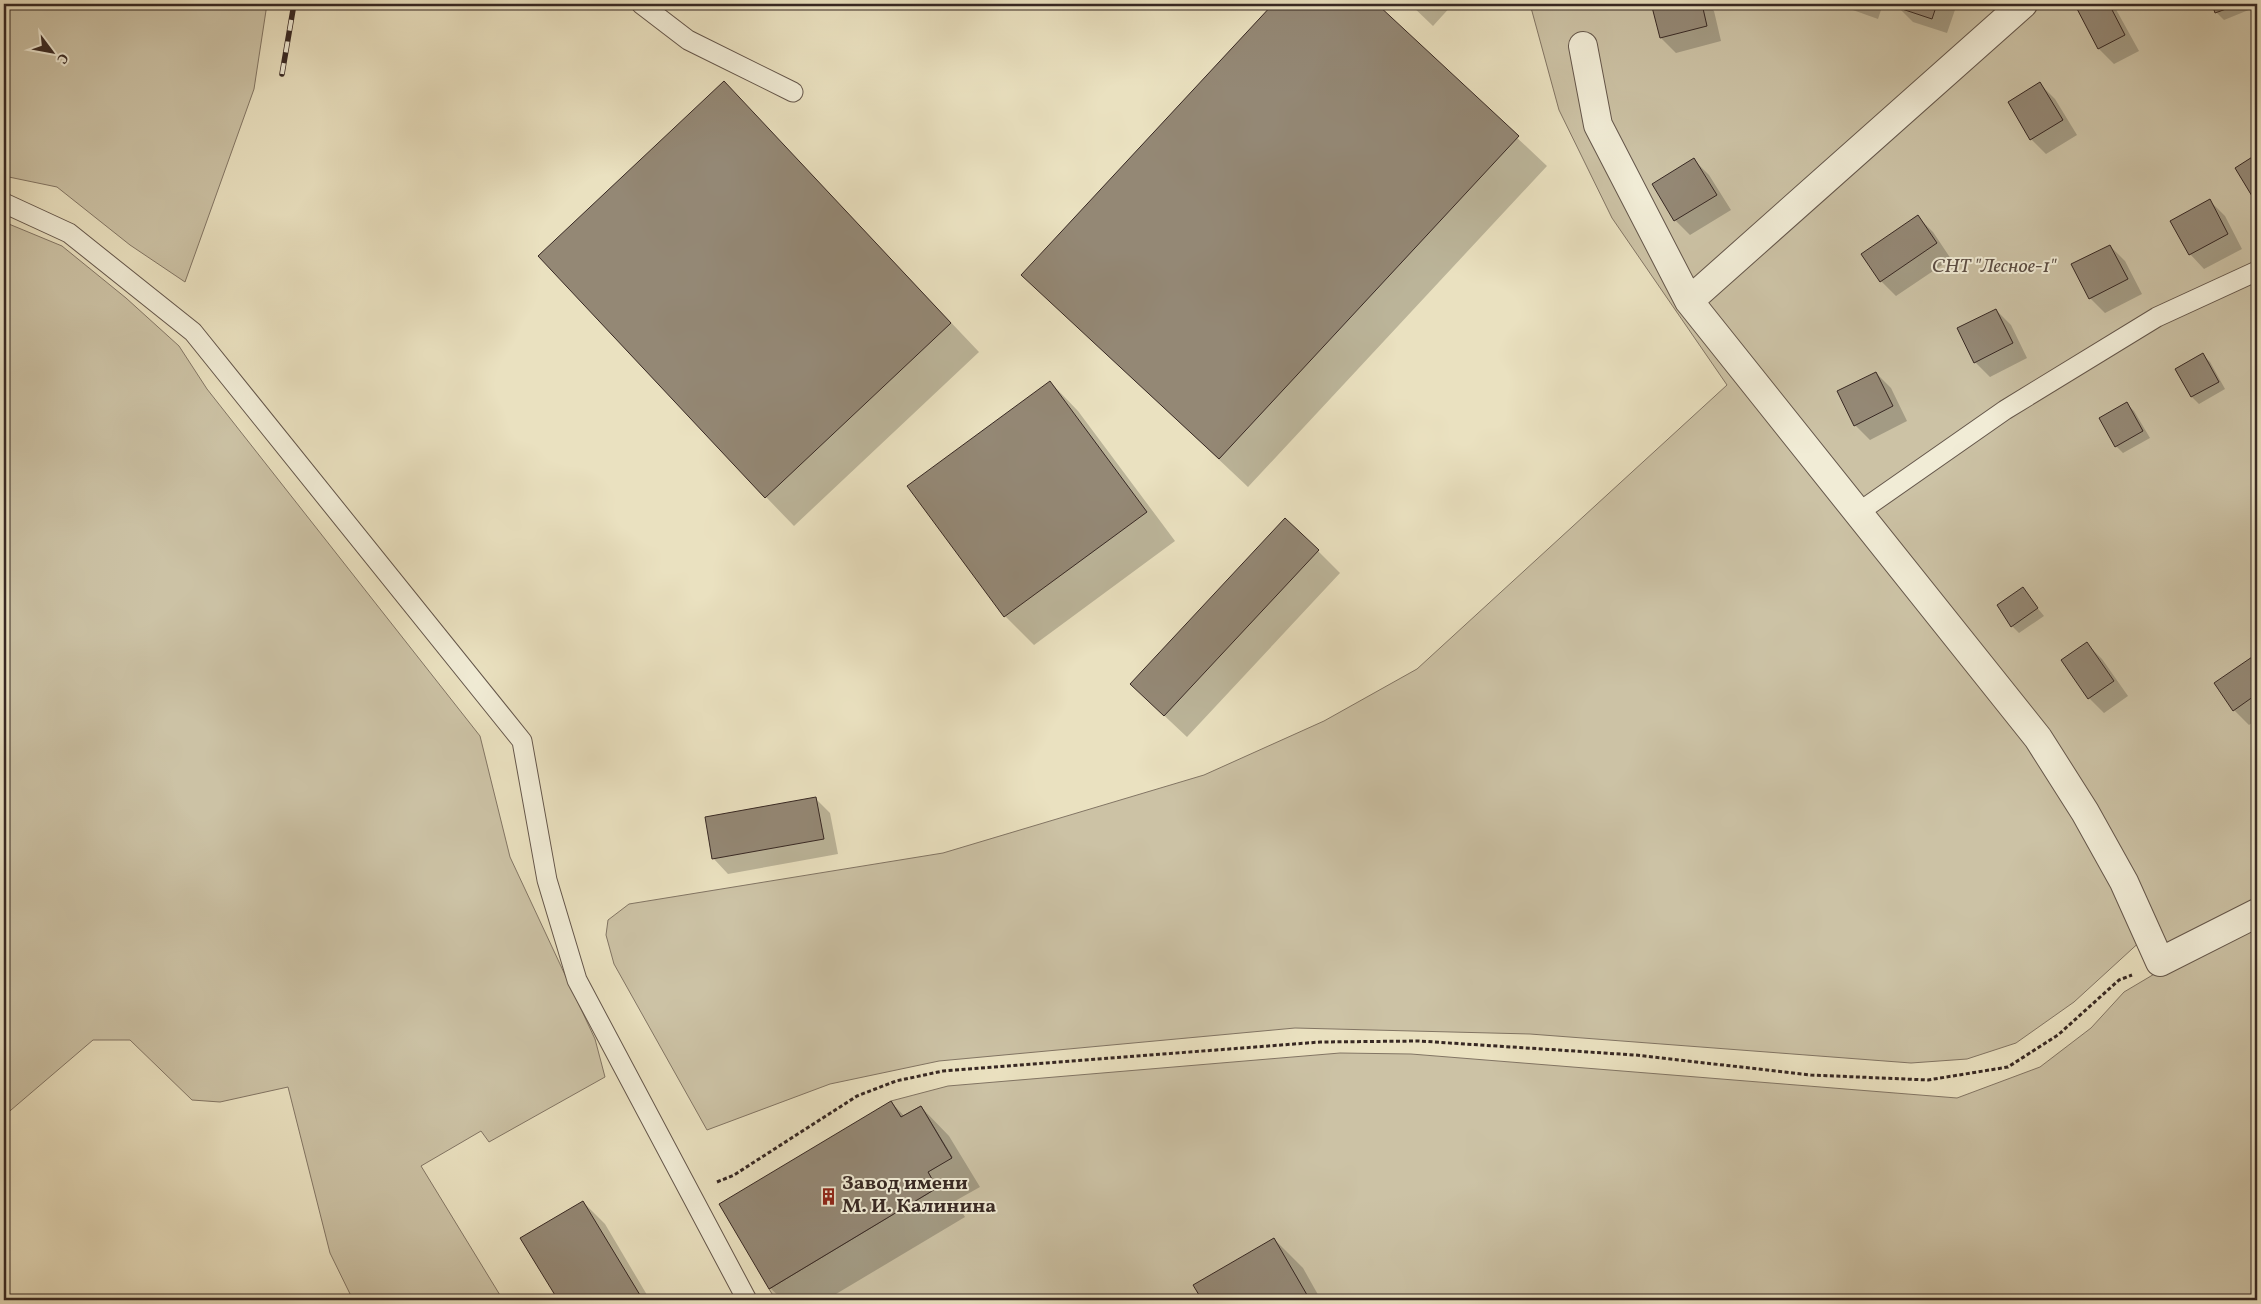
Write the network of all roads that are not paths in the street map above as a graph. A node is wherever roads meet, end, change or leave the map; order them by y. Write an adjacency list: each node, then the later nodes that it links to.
1 (642, 4): 4 (lane)
2 (2024, 4): 7 (street)
3 (1583, 46): 7 (street)
4 (793, 92)
5 (4, 203): 10 (lane)
6 (2257, 271): 8 (lane)
7 (1689, 300): 8 (street)
8 (1859, 512): 9 (street)
9 (2257, 912)
10 (747, 1300)

